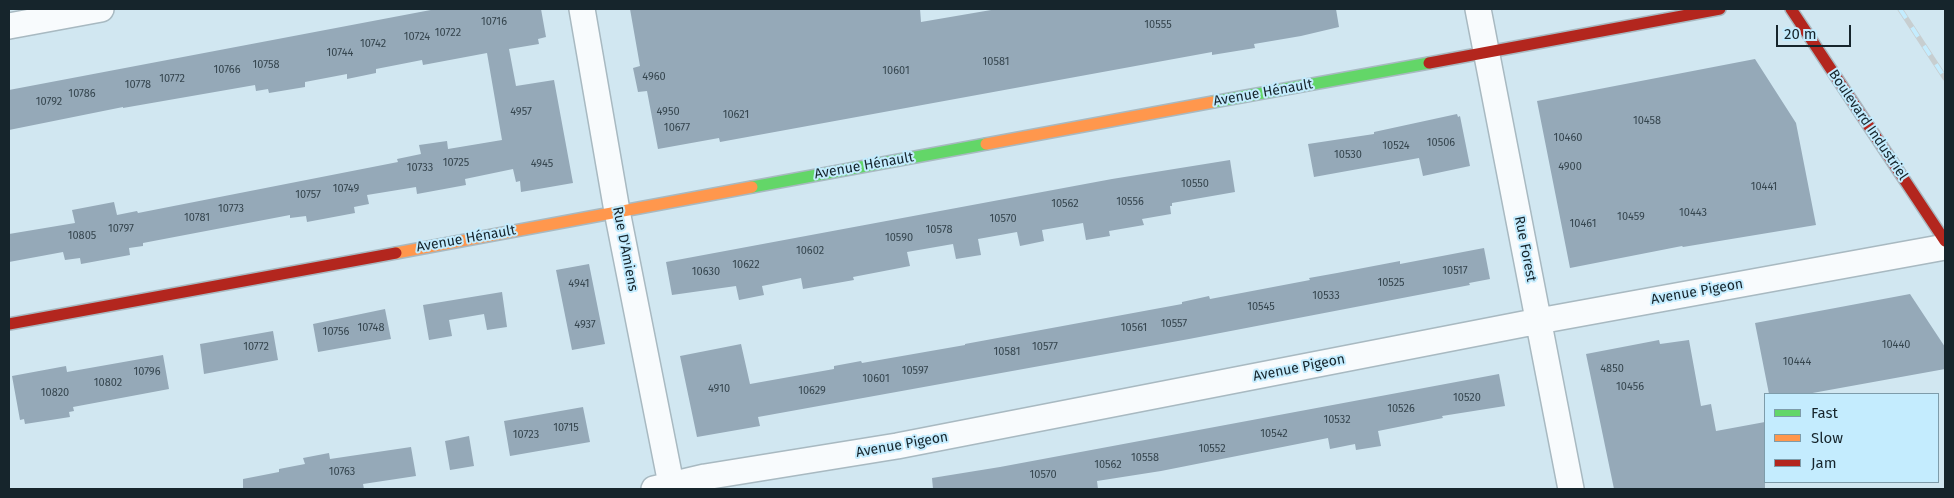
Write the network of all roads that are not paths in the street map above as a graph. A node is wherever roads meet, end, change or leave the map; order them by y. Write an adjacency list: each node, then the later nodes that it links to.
1 (102, 9): 6 (street)
2 (582, 9): 8 (street, Rue D'Amiens)
3 (1478, 9): 7 (street, Rue Forest)
4 (1720, 9): 7 (street, Avenue Hénault)
5 (1791, 9): 9 (street, Boulevard Industriel)
6 (9, 26)
7 (1486, 52): 8 (street, Avenue Hénault); 11 (street, Rue Forest)
8 (617, 211): 12 (street, Avenue Hénault); 13 (street, Rue D'Amiens)
9 (1945, 241)
10 (1945, 246): 11 (street, Avenue Pigeon)
11 (1540, 321): 13 (street, Avenue Pigeon); 14 (street, Rue Forest)
12 (9, 324)
13 (666, 488)
14 (1571, 489)

